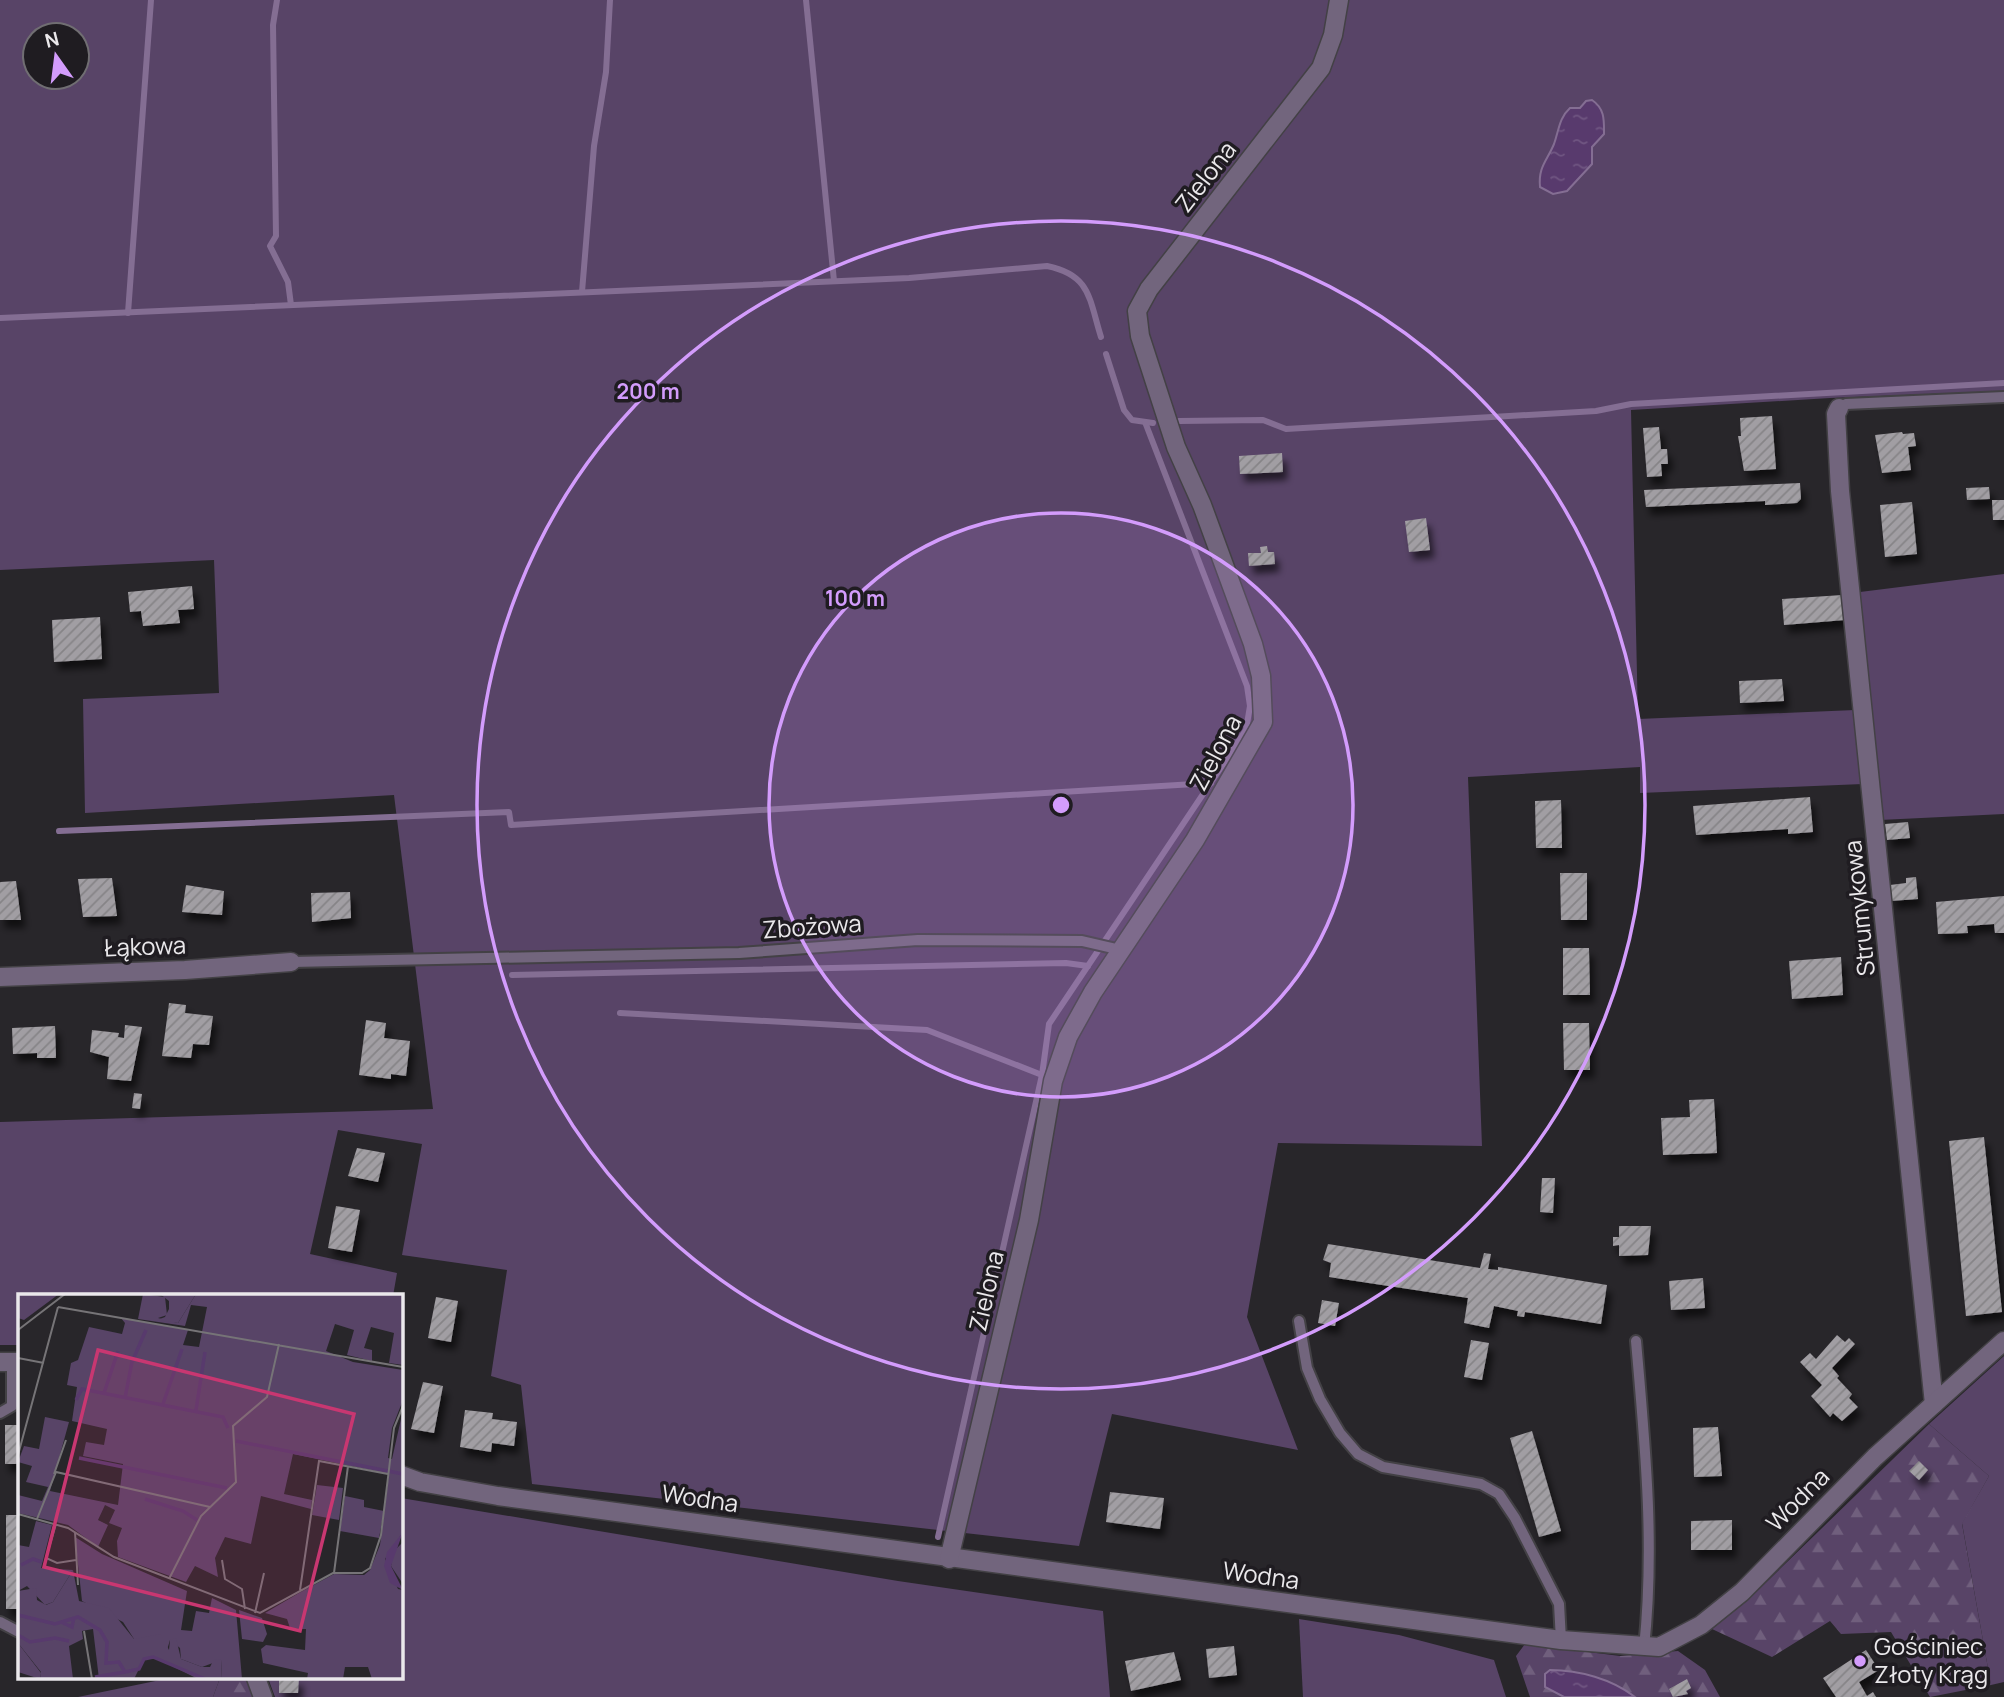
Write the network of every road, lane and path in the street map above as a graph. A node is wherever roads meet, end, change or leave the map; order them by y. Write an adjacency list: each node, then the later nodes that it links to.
1 (1339, 0): 4 (street, Zielona)
2 (2004, 397): 3 (lane)
3 (1839, 408): 11 (street, Strumykowa)
4 (1121, 950): 5 (lane, Zbożowa); 14 (street, Zielona)
5 (291, 962): 6 (street, Łąkowa)
6 (0, 977)
7 (1298, 1321): 17 (lane)
8 (1636, 1341): 18 (lane)
9 (2004, 1341): 11 (street, Wodna)
10 (11, 1362): 12 (lane)
11 (1934, 1404): 18 (street, Wodna)
12 (0, 1413)
13 (402, 1475): 14 (street, Wodna)
14 (949, 1559): 17 (street, Wodna)
15 (0, 1622): 16 (lane)
16 (18, 1631)
17 (1561, 1640): 18 (street, Wodna)
18 (1644, 1648)
19 (257, 1680): 20 (street)
20 (263, 1697)

